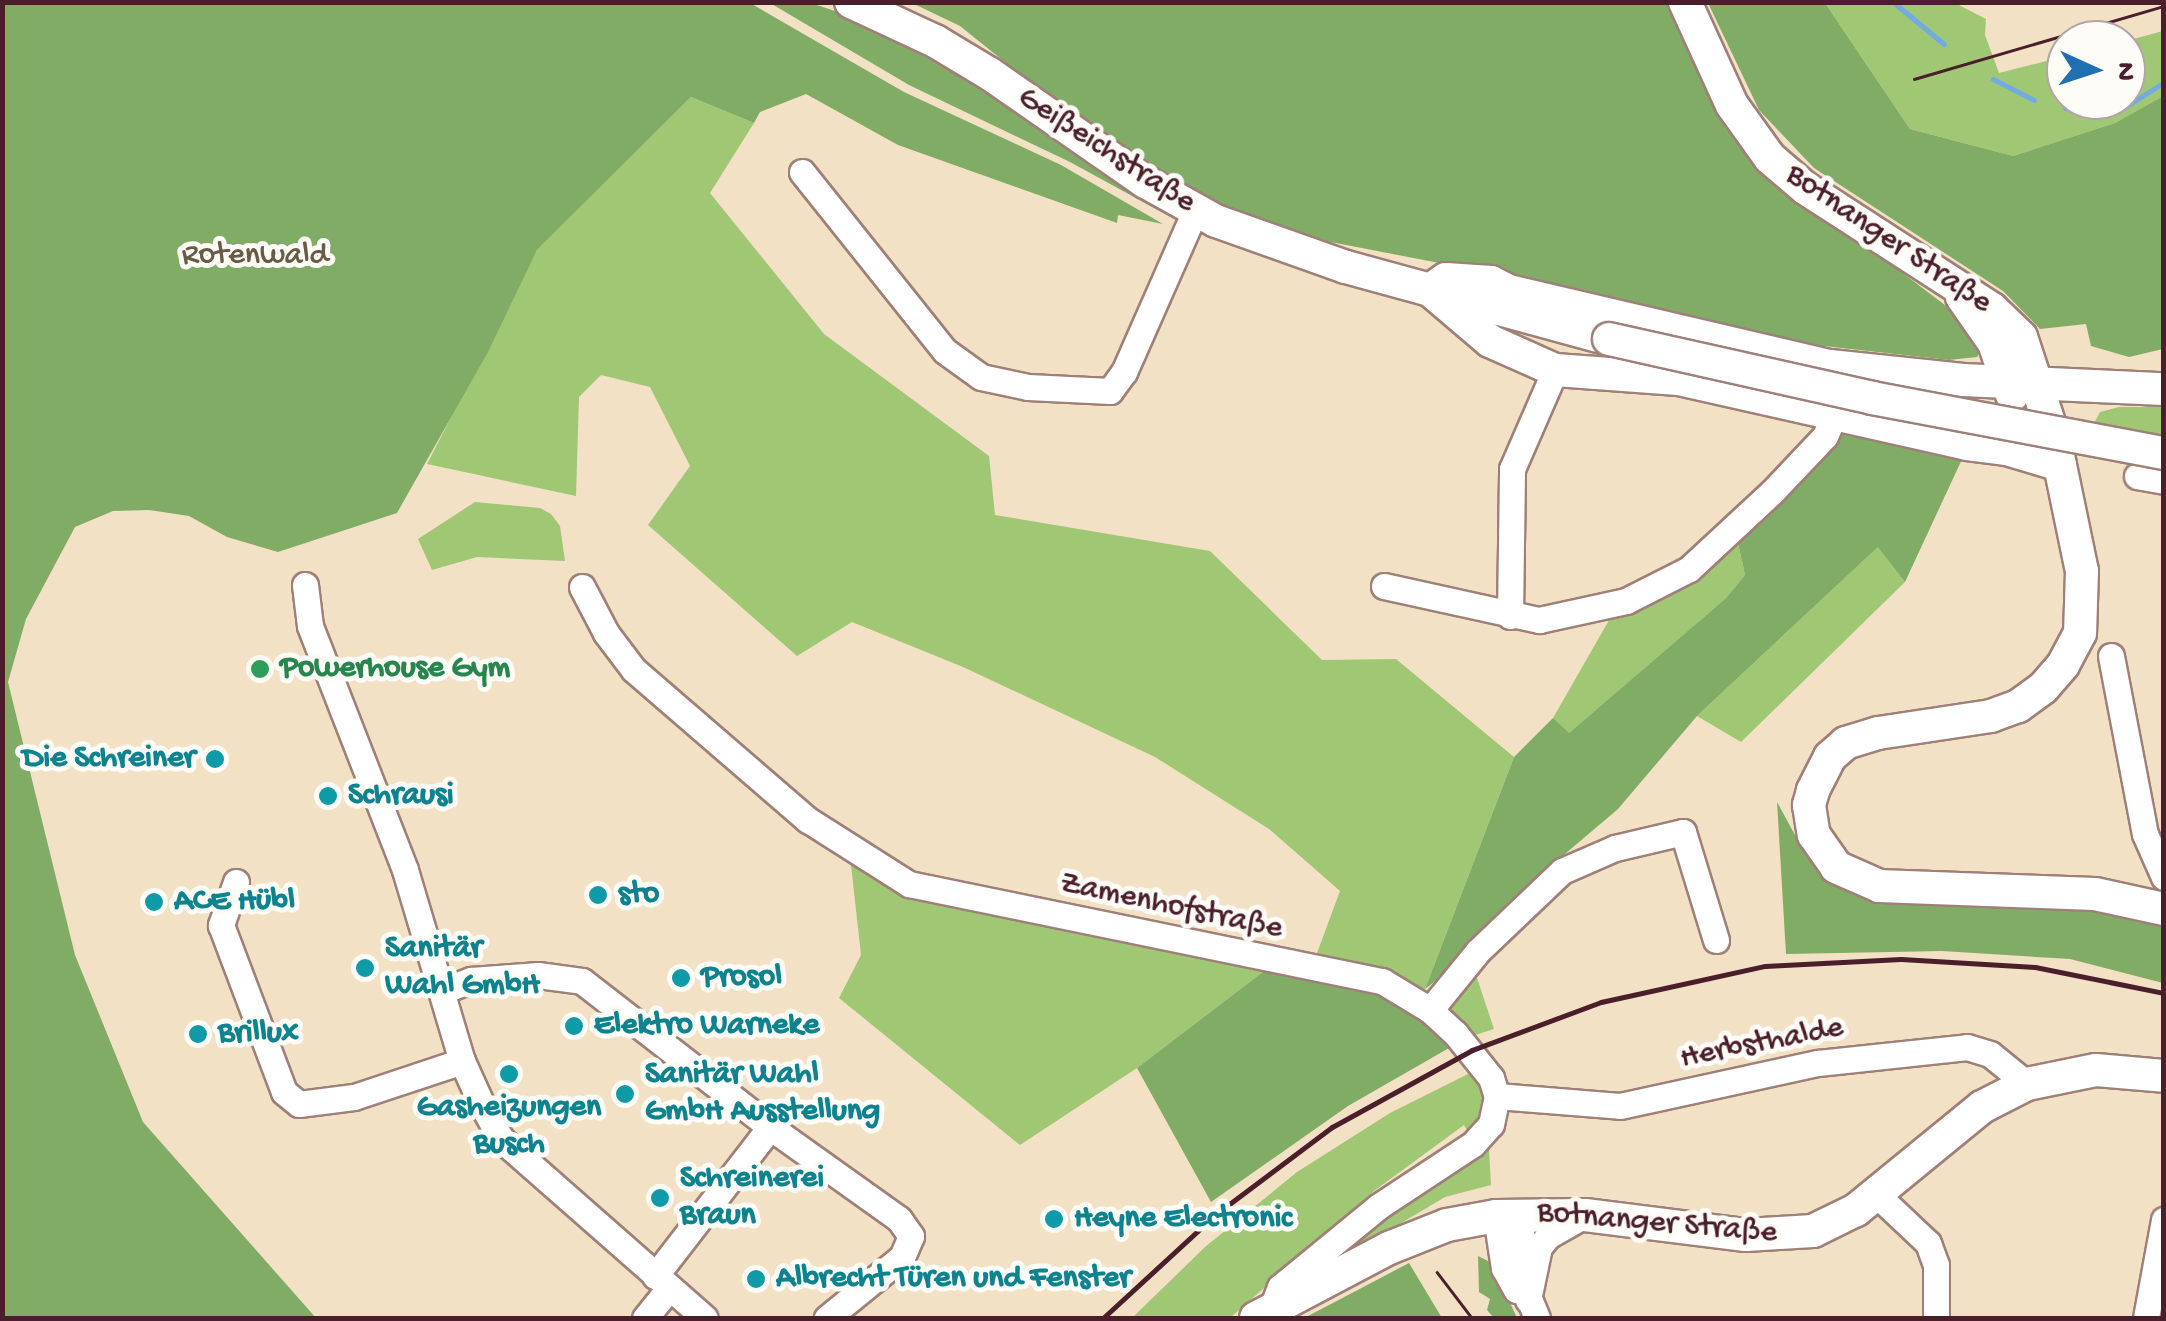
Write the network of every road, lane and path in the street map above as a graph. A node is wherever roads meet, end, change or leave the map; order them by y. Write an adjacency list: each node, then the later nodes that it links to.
1 (851, 2): 4 (main road, Geißeichstraße)
2 (1685, 2): 10 (main road, Botnanger Straße)
3 (802, 172): 4 (street)
4 (1195, 211): 5 (main road, Geißeichstraße)
5 (1430, 290): 6 (main road, Geißeichstraße); 7 (main road, Geißeichstraße); 10 (main road, Geißeichstraße)
6 (1560, 326): 8 (main road); 14 (main road, Geißeichstraße, bridge)
7 (1554, 370): 8 (main road, Geißeichstraße); 21 (street)
8 (1598, 374): 11 (main road, Geißeichstraße)
9 (2164, 389): 10 (main road, Geißeichstraße)
10 (2030, 398): 12 (main road); 13 (main road); 15 (main road, Botnanger Straße)
11 (1834, 416): 12 (main road, Geißeichstraße); 21 (street)
12 (1940, 437): 13 (main road, Geißeichstraße)
13 (2007, 449): 15 (main road, Geißeichstraße)
14 (2164, 453)
15 (2060, 465): 25 (main road, Botnanger Straße)
16 (2138, 476): 17 (street)
17 (2164, 482)
18 (306, 585): 27 (street)
19 (582, 587): 28 (street, Zamenhofstraße)
20 (1399, 596): 21 (street)
21 (1510, 616)
22 (2111, 656): 23 (street)
23 (2164, 876)
24 (236, 882): 29 (street)
25 (2163, 907)
26 (1716, 940): 28 (street)
27 (442, 991): 29 (street); 33 (street)
28 (1430, 1010): 32 (street, Zamenhofstraße)
29 (462, 1062): 38 (street)
30 (2164, 1076): 31 (main road, Botnanger Straße)
31 (2028, 1084): 32 (street, Herbsthalde); 34 (main road, Botnanger Straße)
32 (1497, 1096): 40 (street)
33 (770, 1127): 38 (street); 43 (street)
34 (1876, 1195): 36 (main road, Botnanger Straße); 44 (street)
35 (1509, 1214): 36 (main road, Botnanger Straße); 39 (street); 40 (main road, Botnanger Straße)
36 (1585, 1215): 39 (street)
37 (2164, 1220): 45 (street)
38 (662, 1282): 41 (street); 42 (street)
39 (1532, 1309)
40 (1263, 1314)
41 (644, 1318)
42 (705, 1318)
43 (827, 1318)
44 (1936, 1318)
45 (2146, 1318)

